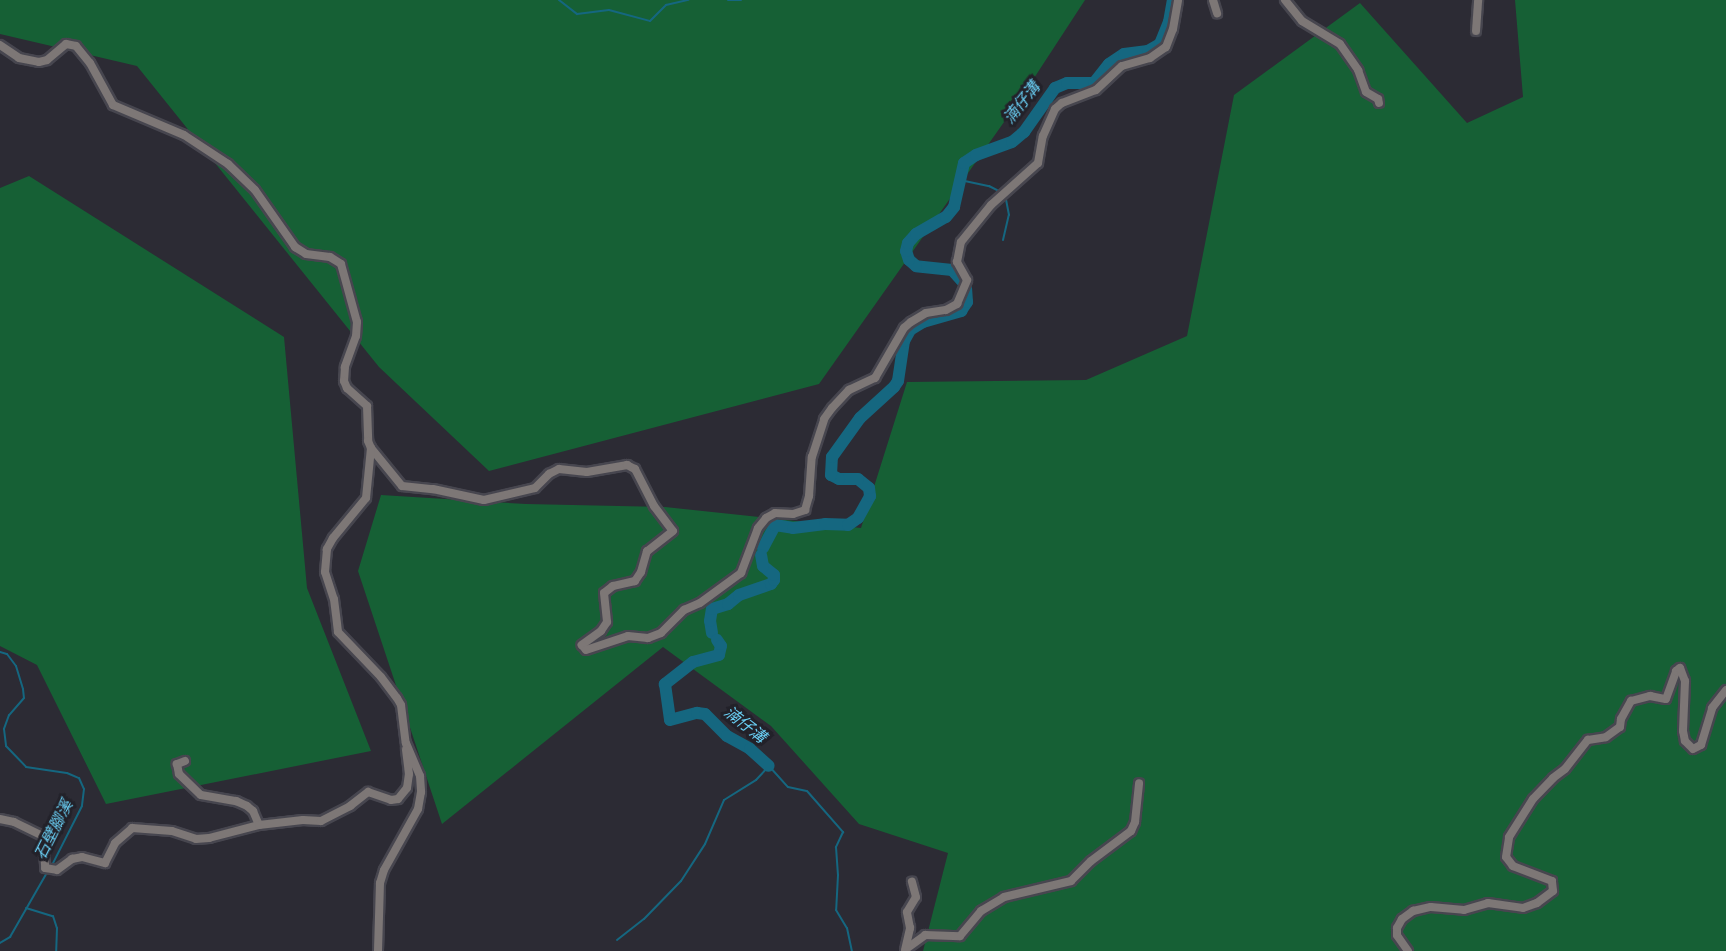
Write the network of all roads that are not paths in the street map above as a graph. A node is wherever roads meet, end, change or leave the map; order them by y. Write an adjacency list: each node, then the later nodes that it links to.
1 (1178, 0): 9 (street)
2 (1213, 0): 5 (street)
3 (1285, 0): 8 (street)
4 (1478, 0): 6 (street)
5 (1216, 13)
6 (1476, 31)
7 (0, 45): 9 (street)
8 (1379, 103)
9 (371, 448): 11 (street)
10 (1726, 690): 19 (street)
11 (406, 743): 15 (street); 18 (street)
12 (185, 761): 15 (street)
13 (1139, 783): 17 (street)
14 (0, 819): 15 (street)
15 (259, 825)
16 (912, 882): 17 (street)
17 (905, 950)
18 (378, 951)
19 (1408, 951)

